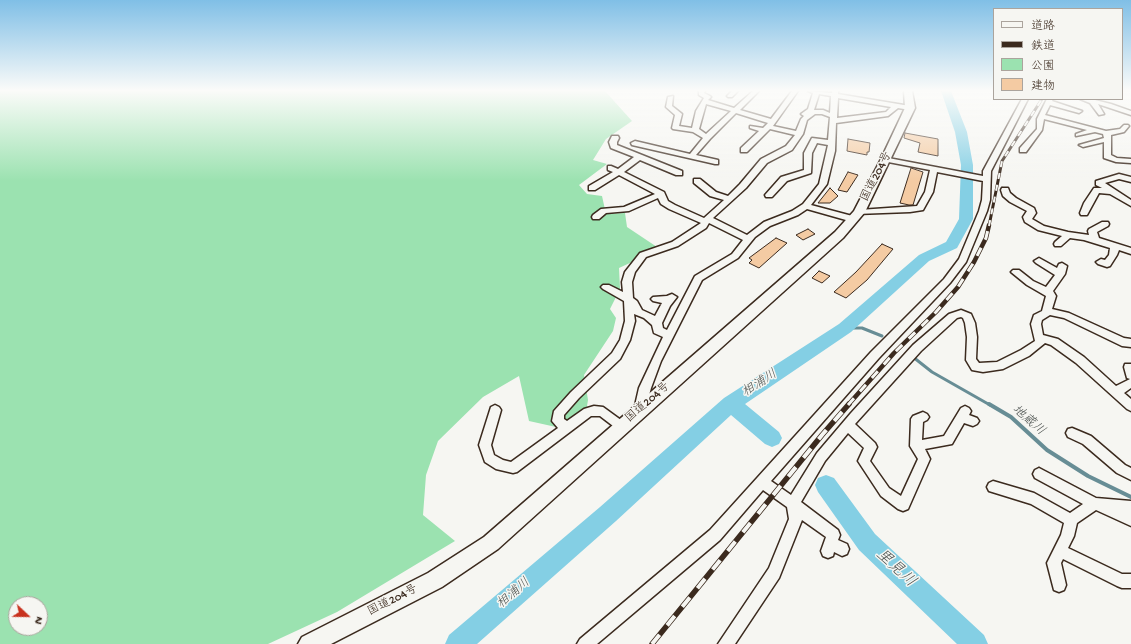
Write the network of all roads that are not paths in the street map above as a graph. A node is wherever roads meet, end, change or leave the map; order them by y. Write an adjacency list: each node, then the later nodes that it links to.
1 (677, 121): 16 (street)
2 (697, 121): 16 (street)
3 (725, 121): 21 (street)
4 (756, 121): 14 (street)
5 (773, 121): 14 (street)
6 (799, 121): 18 (street)
7 (804, 121): 18 (street)
8 (833, 121): 23 (street)
9 (898, 121): 30 (highway, 国道204号)
10 (1013, 121): 39 (street)
11 (1040, 121): 27 (street)
12 (1061, 121): 17 (street)
13 (752, 127): 14 (street)
14 (769, 127): 18 (street); 26 (street)
15 (1127, 128): 20 (street)
16 (695, 130): 21 (street)
17 (1096, 130): 19 (street); 20 (street)
18 (797, 133): 47 (street)
19 (1078, 135)
20 (1107, 136): 25 (street); 31 (street)
21 (708, 137): 28 (street)
22 (614, 138): 29 (street)
23 (831, 142): 46 (street); 49 (street)
24 (635, 143): 28 (street)
25 (1083, 145)
26 (744, 150)
27 (1023, 150)
28 (692, 156): 32 (street)
29 (639, 157): 36 (street); 37 (street)
30 (886, 159): 35 (street); 51 (highway, 国道204号)
31 (1131, 161)
32 (715, 162)
33 (1118, 166): 38 (street)
34 (611, 168): 36 (street)
35 (938, 169): 39 (street); 51 (street)
36 (619, 172): 42 (street); 44 (street)
37 (679, 173)
38 (1119, 176): 41 (street); 45 (street)
39 (981, 178): 87 (street)
40 (696, 180): 47 (street)
41 (1131, 180)
42 (592, 188)
43 (1004, 190): 55 (street)
44 (661, 194): 52 (street); 53 (street)
45 (1115, 194): 48 (street); 50 (street)
46 (769, 195)
47 (728, 199): 53 (street)
48 (1131, 204)
49 (806, 206): 51 (street); 56 (street)
50 (1084, 213)
51 (856, 216): 77 (highway, 国道204号)
52 (596, 217)
53 (707, 220): 56 (street); 67 (street)
54 (1106, 224): 57 (street)
55 (1068, 235): 57 (street); 58 (street)
56 (748, 240): 70 (street)
57 (1095, 240): 59 (street)
58 (1058, 244)
59 (1115, 246): 60 (street); 62 (street)
60 (1131, 251)
61 (1039, 261): 65 (street)
62 (1102, 262)
63 (1016, 272): 65 (street)
64 (606, 287): 67 (street)
65 (1049, 293): 68 (street)
66 (656, 299): 69 (street)
67 (629, 300): 69 (street); 82 (street)
68 (1046, 313): 71 (street); 72 (street)
69 (657, 323): 70 (street)
70 (668, 336): 77 (street)
71 (1040, 338): 74 (street); 80 (street)
72 (1131, 343)
73 (1131, 383): 74 (street)
74 (1116, 392): 75 (street)
75 (1131, 406)
76 (495, 410): 82 (street)
77 (640, 410): 81 (highway, 国道204号)
78 (923, 417): 84 (street)
79 (973, 421): 84 (street)
80 (848, 425): 84 (street); 89 (street)
81 (622, 426): 82 (street); 98 (highway, 国道204号)
82 (566, 428)
83 (1072, 433): 86 (street)
84 (916, 446)
85 (1039, 474): 90 (street)
86 (1131, 474)
87 (762, 482): 89 (street); 99 (street)
88 (993, 487): 92 (street)
89 (793, 504): 94 (street); 100 (street)
90 (1098, 504): 91 (street); 92 (street); 93 (street)
91 (1131, 507)
92 (1071, 520): 95 (street)
93 (1131, 520)
94 (833, 548)
95 (1060, 551): 96 (street); 97 (street)
96 (1131, 581)
97 (1059, 585)
98 (309, 644)
99 (585, 644)
100 (726, 644)

